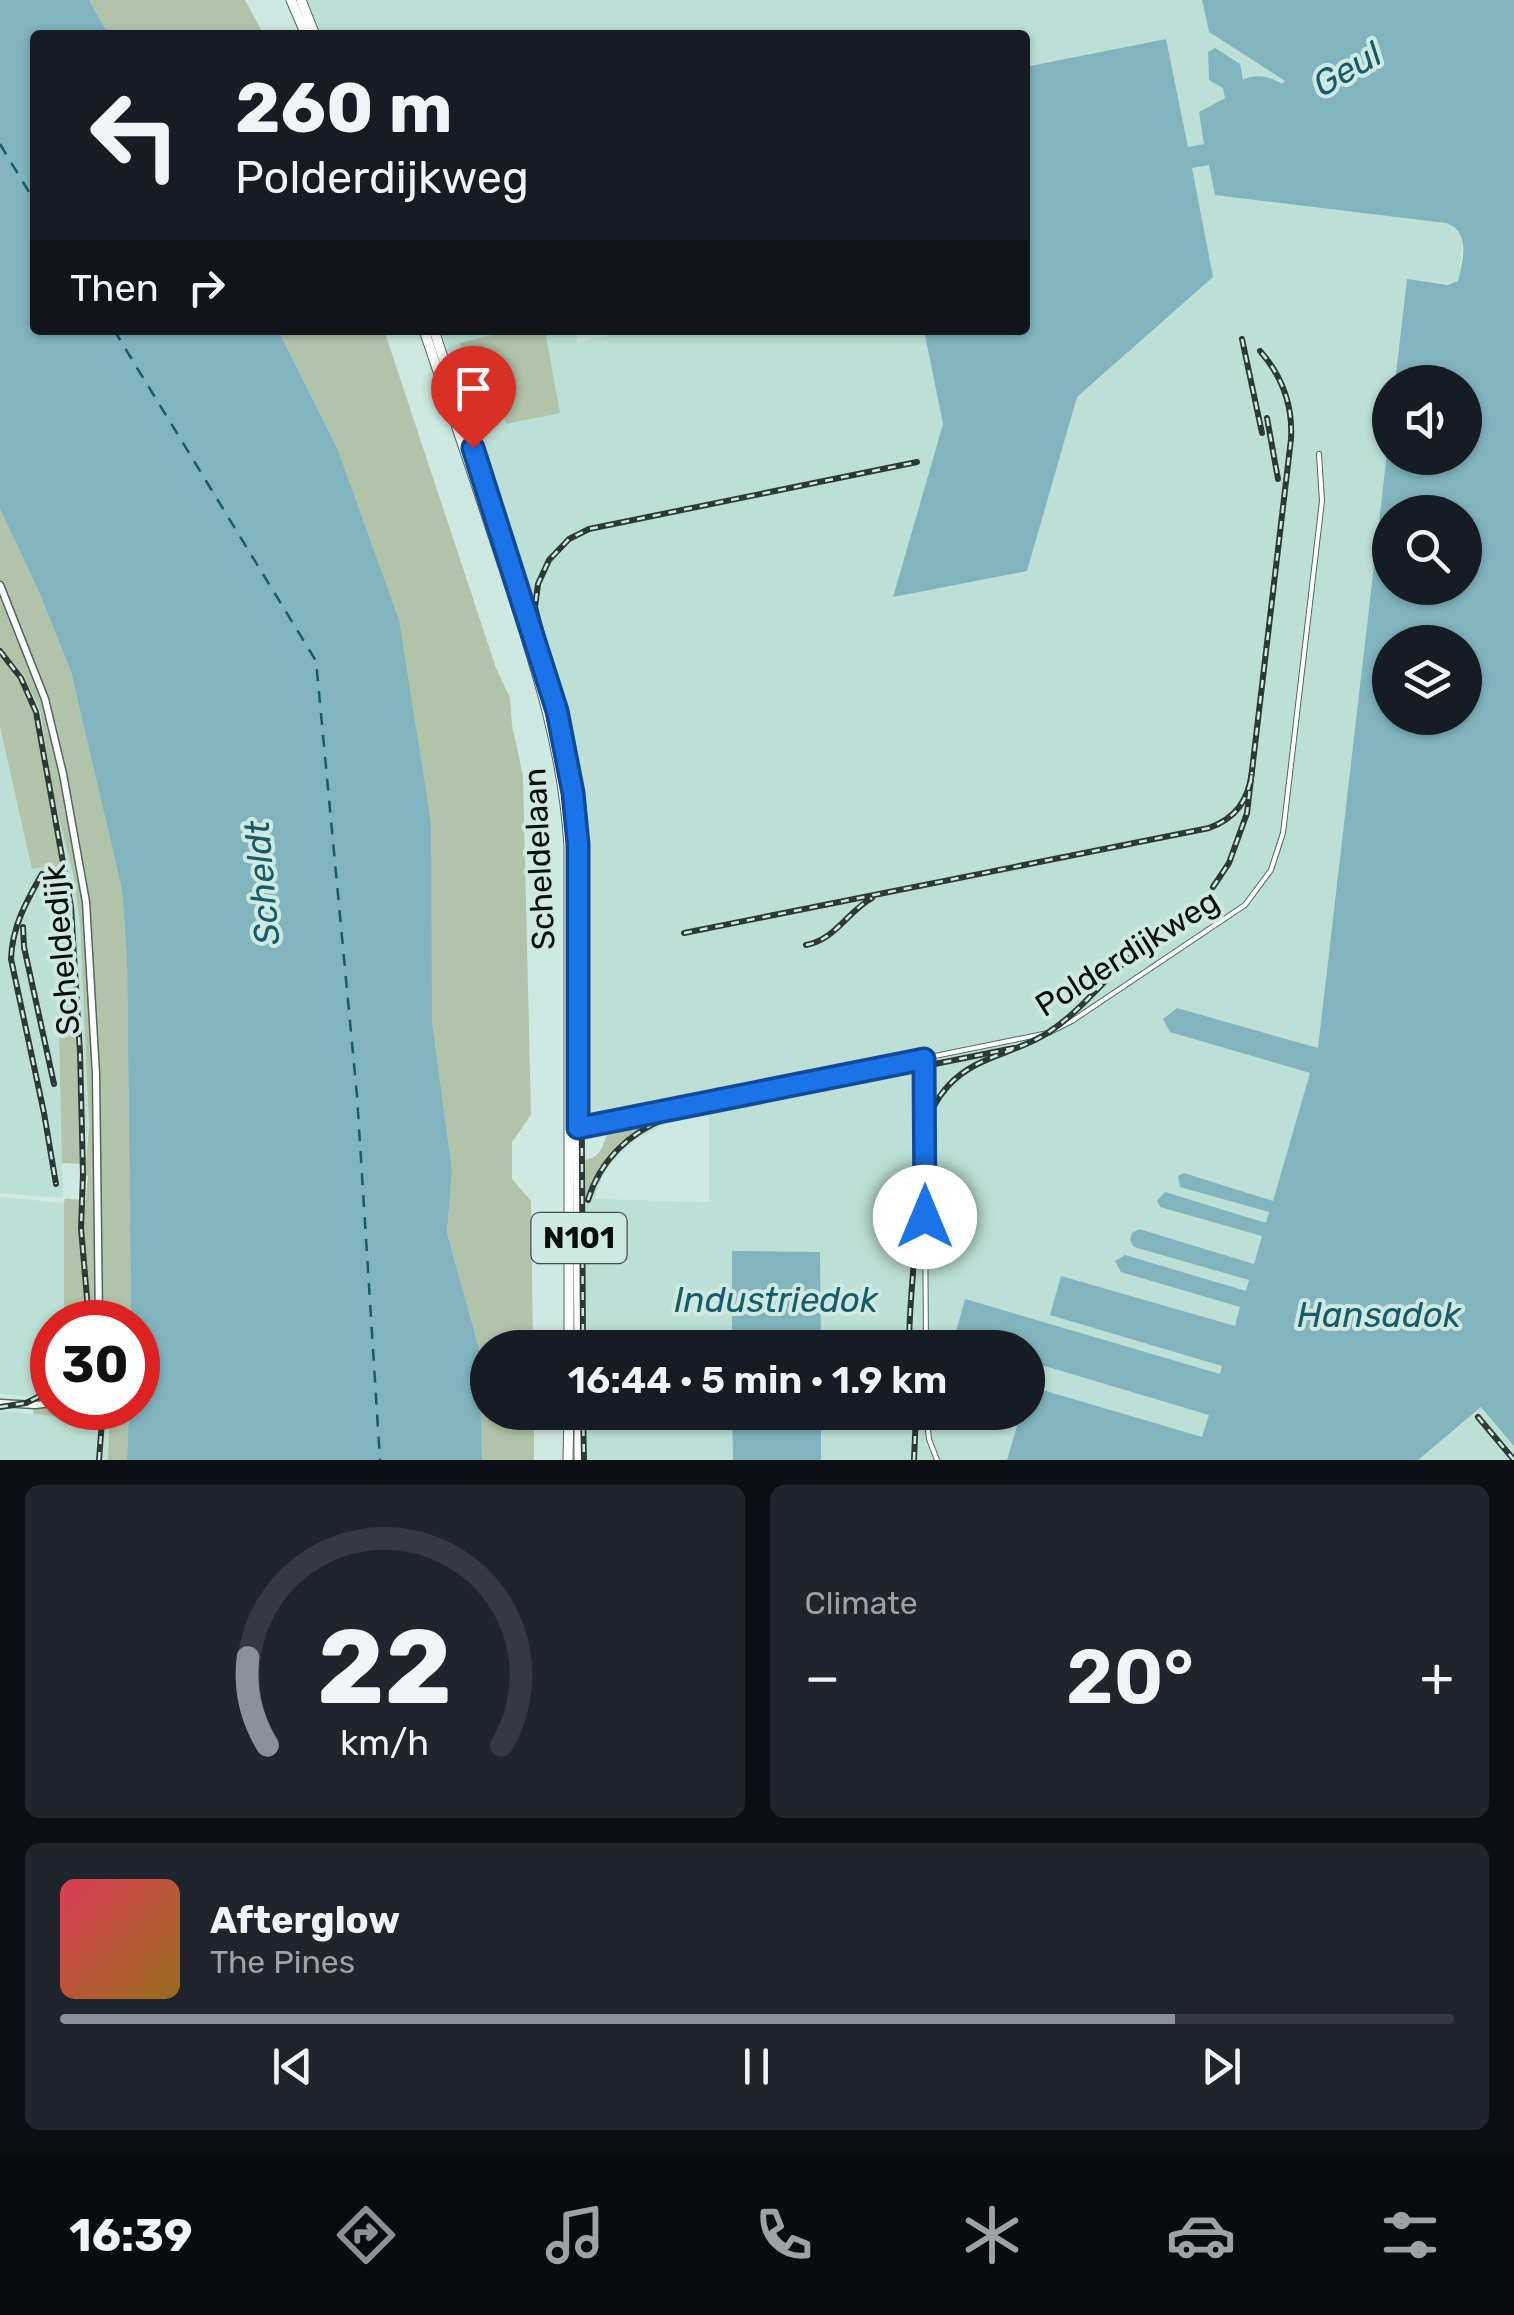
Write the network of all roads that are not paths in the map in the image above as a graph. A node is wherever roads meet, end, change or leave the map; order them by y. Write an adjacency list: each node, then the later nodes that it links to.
1 (291, 0): 3 (main road)
2 (300, 0): 4 (main road)
3 (304, 30)
4 (313, 30)
5 (426, 335): 8 (main road, Scheldelaan / N101)
6 (436, 335): 8 (main road, Scheldelaan / N101)
7 (1320, 454): 10 (street, Polderdijkweg)
8 (491, 516): 11 (main road, Scheldelaan / N101)
9 (0, 584): 12 (street, Scheldedijk)
10 (924, 1059): 11 (street, Polderdijkweg); 15 (street)
11 (574, 1129): 13 (main road, Scheldelaan / N101); 14 (main road, Scheldelaan / N101)
12 (99, 1300)
13 (569, 1330)
14 (579, 1330)
15 (926, 1330)
16 (0, 1402): 17 (street)
17 (30, 1403)
18 (568, 1430): 21 (main road)
19 (579, 1430): 22 (main road)
20 (927, 1430): 23 (street)
21 (568, 1460)
22 (579, 1460)
23 (937, 1460)

